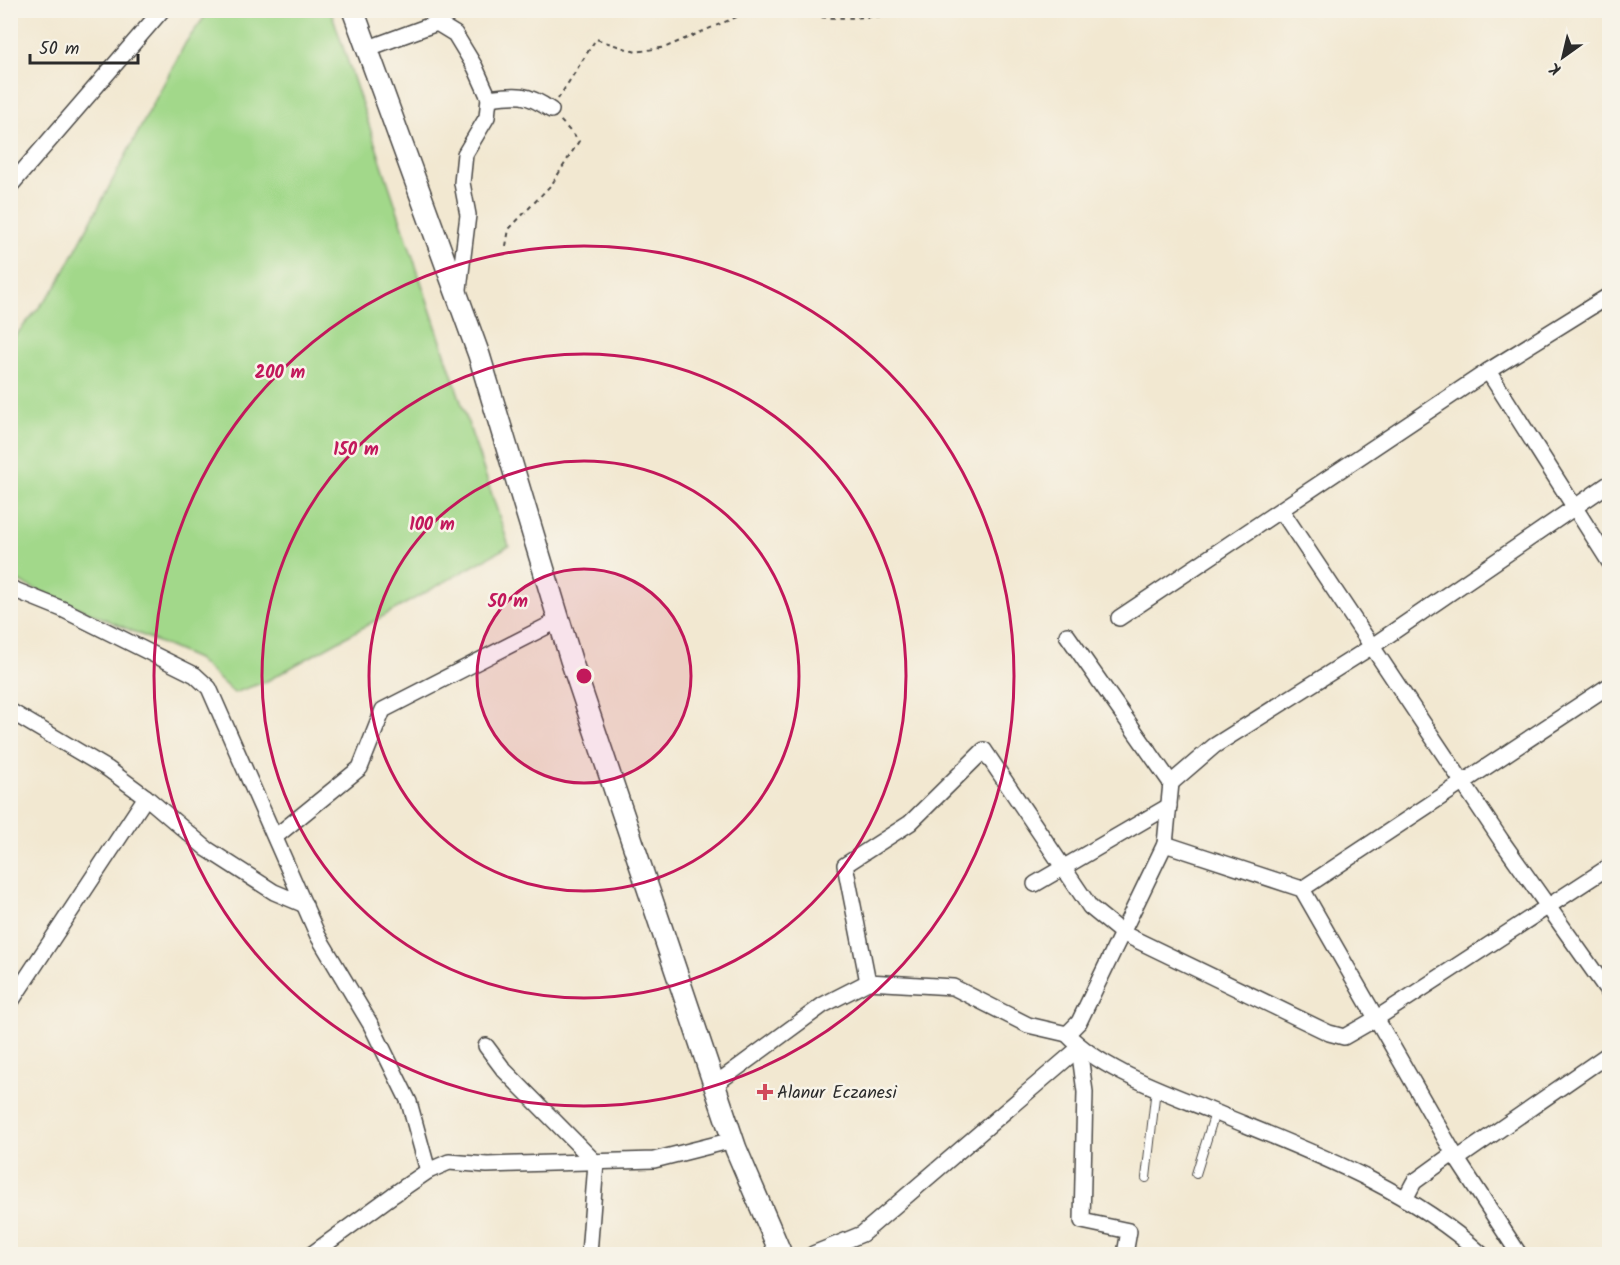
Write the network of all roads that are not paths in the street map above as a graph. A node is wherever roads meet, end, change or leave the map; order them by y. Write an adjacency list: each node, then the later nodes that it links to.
1 (162, 10): 6 (street)
2 (353, 10): 3 (main road)
3 (366, 49): 4 (street); 8 (main road)
4 (489, 98): 5 (street); 8 (street)
5 (551, 110)
6 (10, 186)
7 (1610, 295): 9 (street)
8 (458, 300): 16 (main road)
9 (1488, 371): 11 (street); 12 (street)
10 (1610, 483): 11 (street)
11 (1574, 507): 13 (street); 18 (street)
12 (1281, 510): 15 (street); 18 (street)
13 (1610, 563)
14 (10, 588): 25 (street)
15 (1119, 618)
16 (559, 620): 25 (street); 42 (main road)
17 (1067, 635): 22 (street)
18 (1371, 647): 21 (street); 22 (street)
19 (1610, 685): 21 (street)
20 (10, 711): 23 (street)
21 (1462, 782): 30 (street); 32 (street)
22 (1171, 783): 24 (street)
23 (146, 797): 31 (street); 36 (street)
24 (1169, 806): 26 (street); 28 (street)
25 (275, 837): 31 (street)
26 (1165, 844): 30 (street); 33 (street)
27 (1610, 866): 32 (street)
28 (1063, 867): 29 (street); 33 (street); 34 (street)
29 (1035, 884)
30 (1302, 889): 37 (street)
31 (305, 905): 48 (street)
32 (1548, 907): 35 (street); 37 (street)
33 (1122, 933): 37 (street); 38 (street)
34 (868, 981): 38 (street); 42 (street)
35 (1610, 994)
36 (10, 1003)
37 (1377, 1018): 46 (street)
38 (1067, 1034): 40 (street)
39 (486, 1046): 47 (street)
40 (1079, 1048): 43 (street); 52 (street); 58 (street)
41 (1610, 1053): 46 (street)
42 (714, 1085): 45 (main road)
43 (1156, 1088): 44 (street); 50 (lane)
44 (1215, 1113): 49 (lane); 51 (street)
45 (733, 1140): 47 (street); 55 (main road)
46 (1456, 1156): 51 (street); 60 (street)
47 (596, 1163): 48 (street); 54 (street)
48 (428, 1172): 53 (street)
49 (1196, 1174)
50 (1146, 1178)
51 (1405, 1199): 59 (street)
52 (862, 1234): 56 (street); 57 (street)
53 (312, 1254)
54 (589, 1254)
55 (781, 1254)
56 (813, 1254)
57 (846, 1254)
58 (1125, 1254)
59 (1481, 1254)
60 (1519, 1254)

